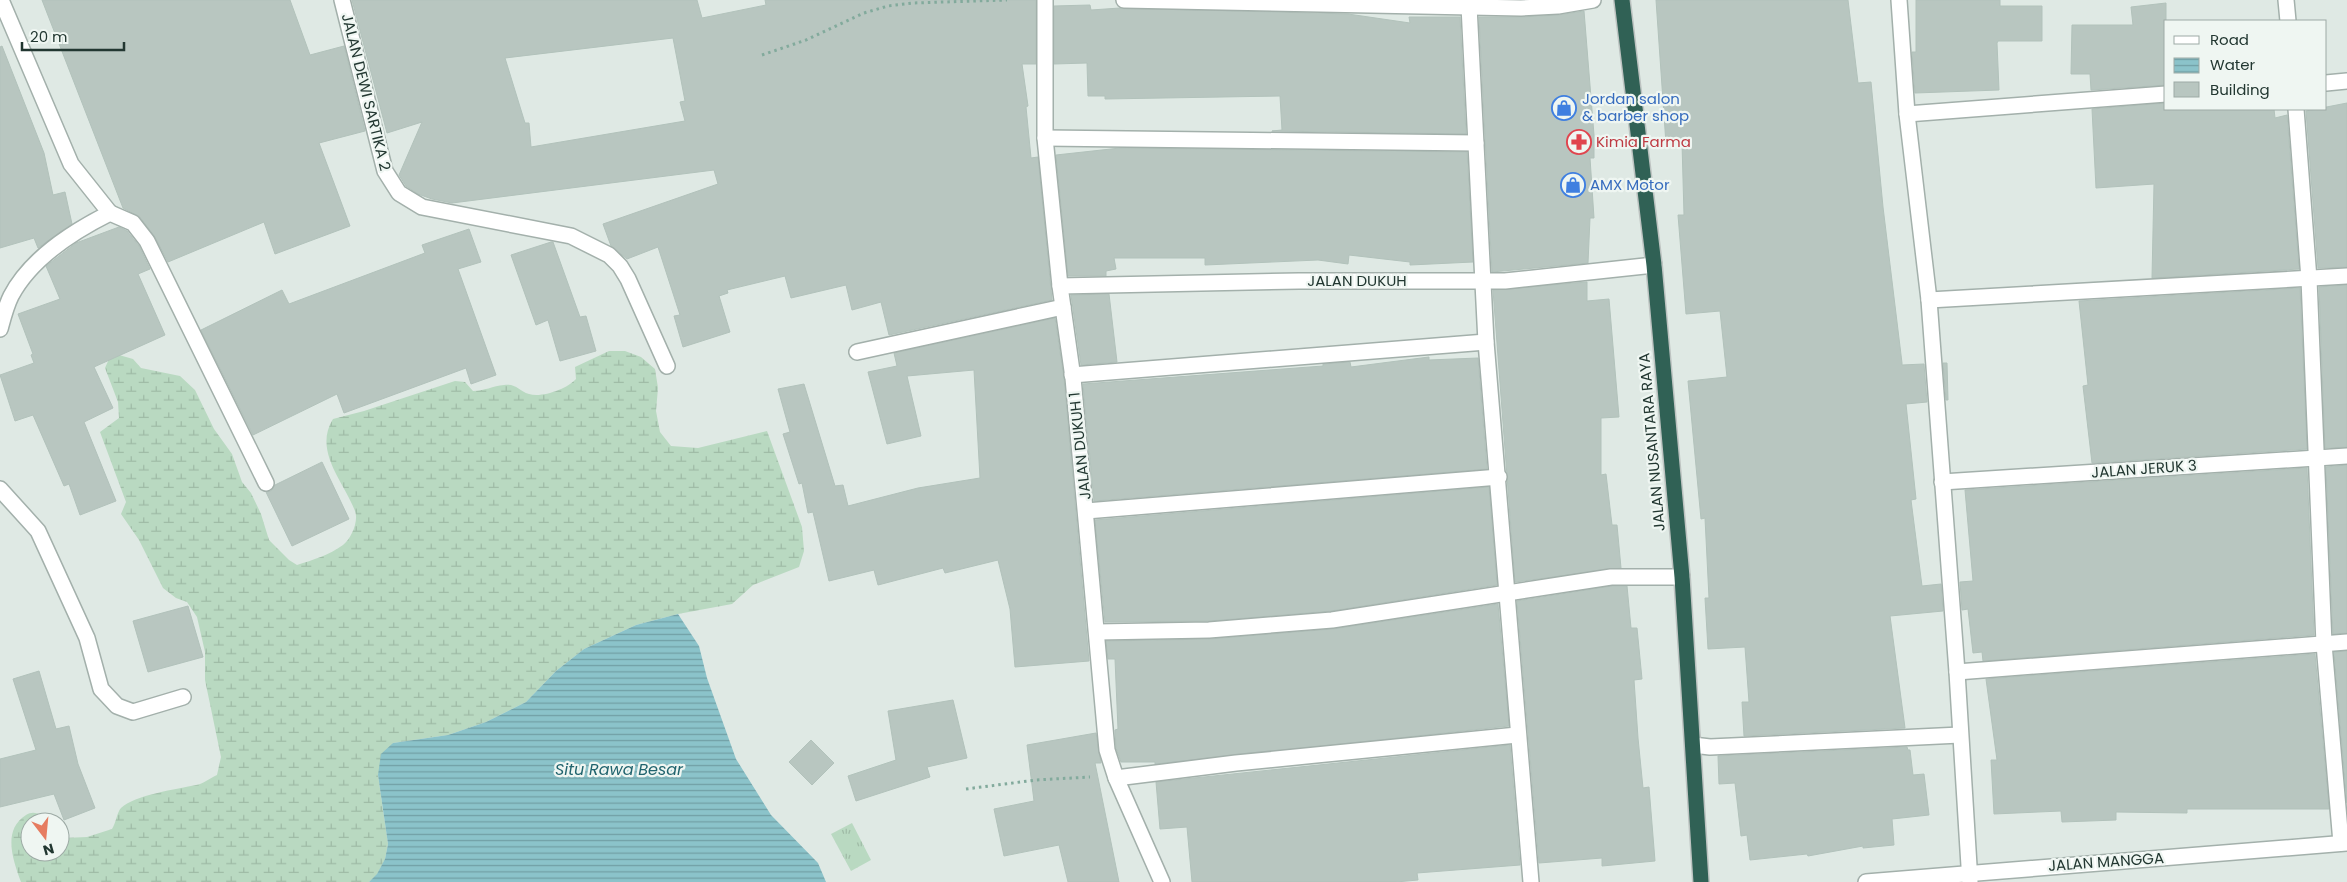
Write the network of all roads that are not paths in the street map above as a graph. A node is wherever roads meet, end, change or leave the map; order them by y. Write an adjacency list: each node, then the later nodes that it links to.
1 (1, 0): 18 (street)
2 (342, 0): 29 (street, JALAN DEWI SARTIKA 2)
3 (1045, 0): 16 (street, JALAN DUKUH 1)
4 (1124, 0): 9 (street)
5 (1594, 0): 9 (street)
6 (1622, 0): 19 (highway, JALAN NUSANTARA RAYA)
7 (1898, 0): 15 (street)
8 (2286, 0): 10 (street)
9 (1469, 6): 17 (street)
10 (2288, 20)
11 (2327, 82): 12 (street)
12 (2347, 82)
13 (2164, 94): 15 (street)
14 (2296, 110): 21 (street)
15 (1907, 114): 24 (street)
16 (1045, 138): 17 (street); 23 (street, JALAN DUKUH 1)
17 (1476, 143): 22 (street)
18 (110, 213): 26 (street); 35 (street)
19 (1654, 266): 22 (street, JALAN DUKUH); 38 (highway, JALAN NUSANTARA RAYA)
20 (2347, 276): 21 (street)
21 (2308, 279): 24 (street); 32 (street)
22 (1483, 281): 23 (street, JALAN DUKUH); 27 (street)
23 (1060, 286): 25 (street, JALAN DUKUH 1)
24 (1929, 300): 34 (street)
25 (1063, 307): 28 (street); 30 (street, JALAN DUKUH 1)
26 (0, 329)
27 (1486, 342): 30 (street); 33 (street)
28 (857, 352)
29 (668, 366)
30 (1072, 375): 37 (street, JALAN DUKUH 1)
31 (2347, 456): 32 (street, JALAN JERUK 3)
32 (2316, 458): 34 (street, JALAN JERUK 3); 42 (street)
33 (1498, 477): 37 (street); 39 (street)
34 (1942, 482): 43 (street)
35 (266, 483)
36 (0, 489): 44 (street)
37 (1086, 511): 40 (street, JALAN DUKUH 1)
38 (1682, 577): 39 (street); 47 (highway, JALAN NUSANTARA RAYA)
39 (1506, 595): 40 (street); 45 (street)
40 (1097, 632): 48 (street, JALAN DUKUH 1)
41 (2347, 642): 42 (street)
42 (2324, 644): 43 (street); 49 (street)
43 (1957, 672): 46 (street)
44 (183, 697)
45 (1517, 735): 48 (street); 52 (street)
46 (1960, 735): 47 (street); 50 (street)
47 (1693, 745): 53 (highway, JALAN NUSANTARA RAYA)
48 (1116, 778): 51 (street, JALAN DUKUH 1)
49 (2344, 843): 50 (street, JALAN MANGGA)
50 (1970, 877): 54 (street, JALAN MANGGA)
51 (1162, 882)
52 (1531, 882)
53 (1701, 882)
54 (1866, 882)

